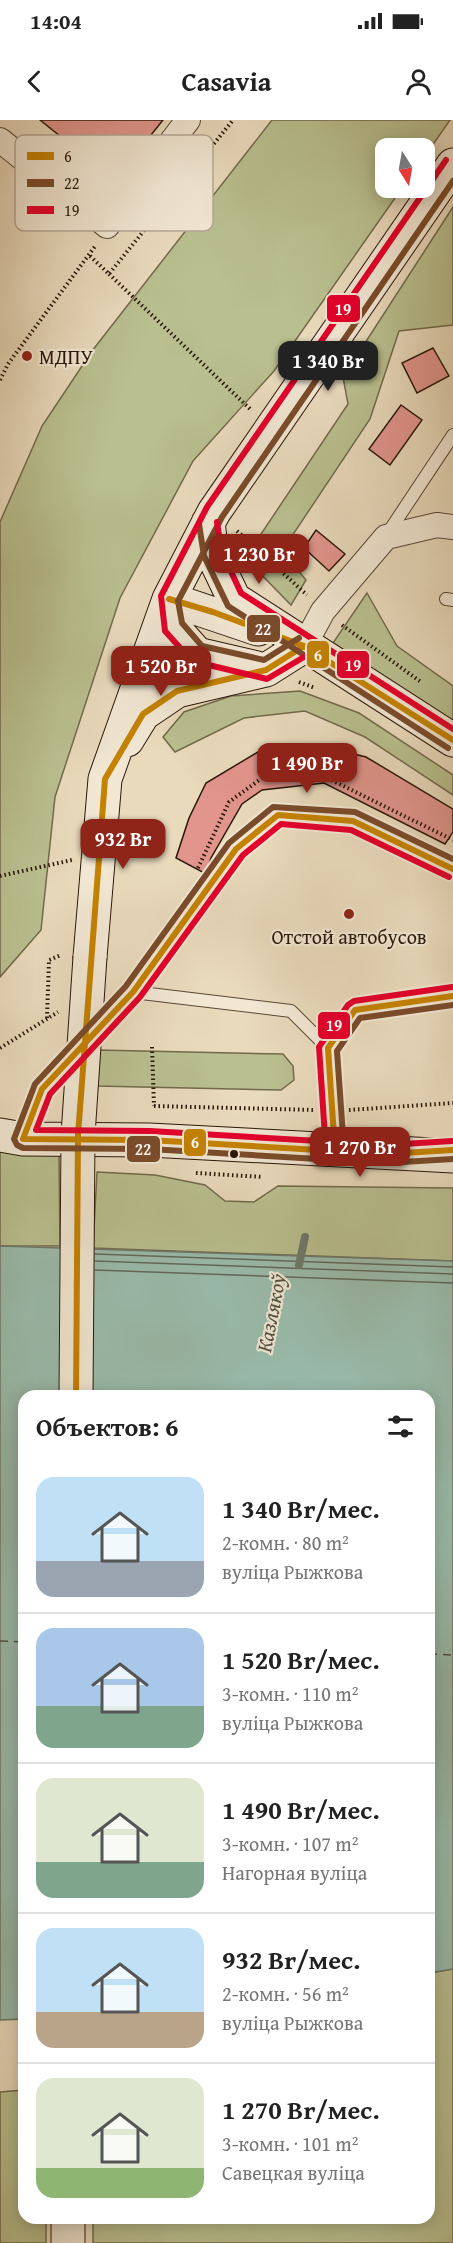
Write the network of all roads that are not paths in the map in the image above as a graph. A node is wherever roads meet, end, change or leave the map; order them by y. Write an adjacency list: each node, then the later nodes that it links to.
1 (188, 120): 2 (street)
2 (177, 135)
3 (0, 140): 4 (street)
4 (15, 152)
5 (453, 165): 7 (main road)
6 (453, 435): 9 (lane)
7 (208, 524): 10 (main road); 11 (main road)
8 (453, 527): 9 (street)
9 (386, 537): 11 (street)
10 (169, 599): 11 (main road); 12 (main road); 14 (main road)
11 (304, 646): 12 (main road); 13 (main road)
12 (278, 677): 14 (main road)
13 (453, 740)
14 (105, 778): 25 (main road, bridge)
15 (453, 869): 16 (lane)
16 (133, 992): 18 (lane); 20 (lane)
17 (453, 996): 18 (lane)
18 (328, 1048): 21 (lane)
19 (453, 1133): 23 (main road)
20 (12, 1137): 21 (main road)
21 (335, 1150): 23 (main road)
22 (453, 1150): 23 (main road)
23 (387, 1154): 24 (main road)
24 (453, 1156)
25 (76, 1390)
26 (68, 2224): 27 (main road)
27 (68, 2243)

